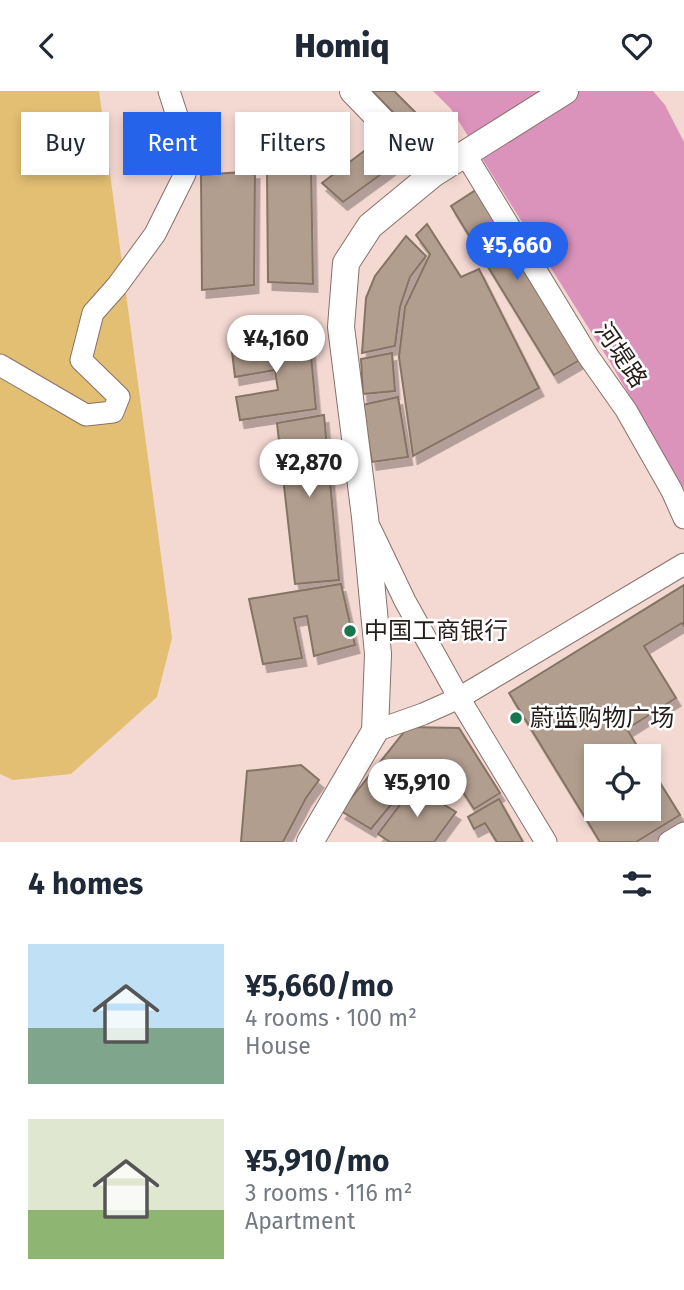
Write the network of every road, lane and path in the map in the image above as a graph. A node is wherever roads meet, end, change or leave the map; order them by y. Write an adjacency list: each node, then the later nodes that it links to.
1 (169, 91): 8 (street)
2 (353, 91): 4 (main road)
3 (565, 91): 5 (main road)
4 (373, 112)
5 (464, 152): 6 (main road); 10 (street, 河堤路)
6 (458, 156)
7 (432, 175): 9 (main road)
8 (0, 365)
9 (365, 517): 12 (street); 13 (main road)
10 (684, 518)
11 (684, 564): 12 (street)
12 (459, 698): 13 (street); 16 (street)
13 (375, 731): 15 (main road)
14 (684, 833): 17 (street)
15 (310, 842)
16 (546, 842)
17 (669, 842)

